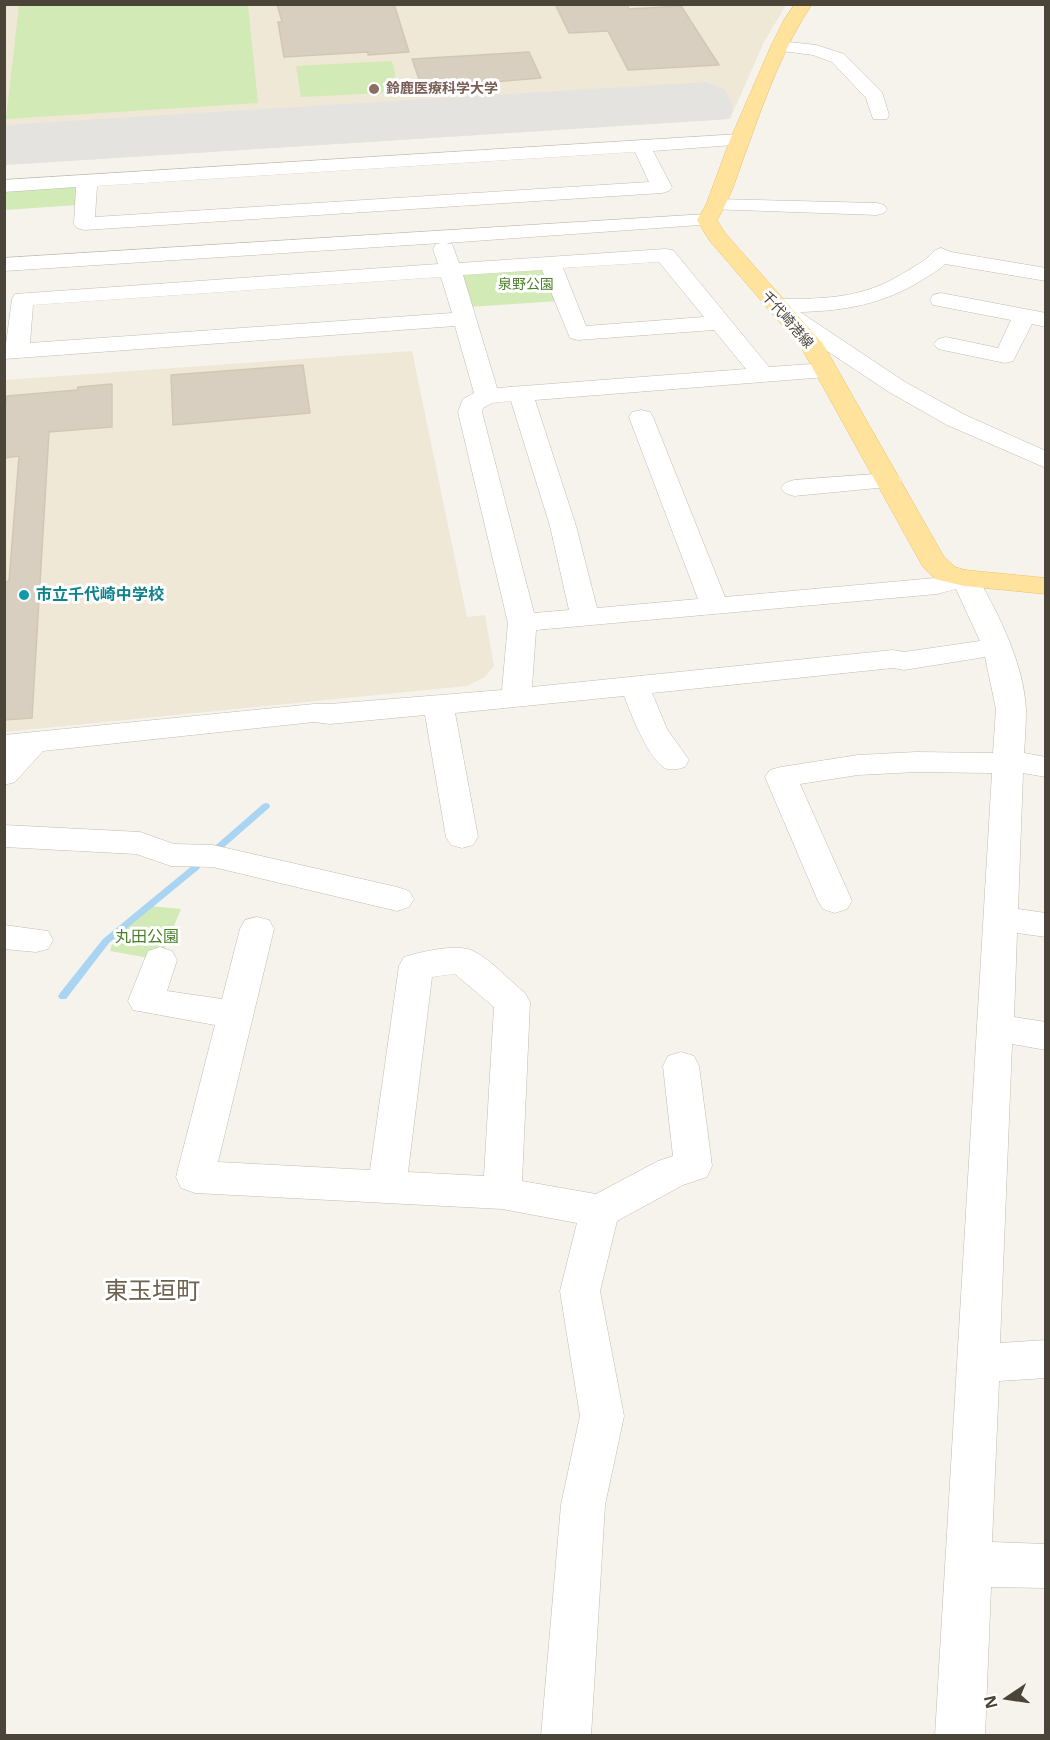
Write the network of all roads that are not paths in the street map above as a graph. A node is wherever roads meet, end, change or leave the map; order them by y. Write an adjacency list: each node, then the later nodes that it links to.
1 (804, 4): 2 (main road)
2 (780, 46): 3 (street); 4 (main road)
3 (879, 115)
4 (740, 140): 5 (street); 11 (main road)
5 (641, 146): 6 (street); 9 (street)
6 (318, 166): 7 (street); 9 (street)
7 (87, 181): 8 (street); 12 (street)
8 (4, 186)
9 (317, 209): 12 (street); 13 (street)
10 (877, 209): 11 (street)
11 (712, 212): 14 (street); 21 (main road, 千代崎港線)
12 (84, 224): 15 (street)
13 (313, 234)
14 (440, 238): 17 (street); 18 (street)
15 (75, 250)
16 (550, 262): 18 (street); 24 (street); 24 (street)
17 (4, 265)
18 (450, 269): 22 (street); 26 (street)
19 (1046, 275): 21 (street)
20 (941, 300): 23 (street)
21 (779, 308): 27 (main road, 千代崎港線); 32 (street)
22 (465, 319): 26 (street); 30 (street)
23 (1035, 319): 25 (street)
24 (721, 323): 28 (street)
25 (946, 344)
26 (11, 352)
27 (826, 370): 28 (street); 33 (main road, 千代崎港線)
28 (763, 375): 29 (street)
29 (521, 394): 30 (street); 38 (street)
30 (487, 396): 39 (street)
31 (641, 417): 37 (street)
32 (1046, 461)
33 (890, 482): 34 (street); 35 (main road, 千代崎港線)
34 (794, 488)
35 (964, 578): 36 (main road, 千代崎港線); 37 (street); 40 (street)
36 (1046, 586)
37 (715, 607): 38 (street)
38 (585, 618): 39 (street)
39 (522, 623): 42 (street)
40 (996, 647): 41 (street); 46 (street)
41 (634, 685): 42 (street); 45 (street)
42 (516, 698): 43 (street)
43 (438, 704): 44 (street); 50 (street)
44 (19, 744): 48 (street)
45 (674, 760)
46 (1010, 764): 47 (street); 52 (street); 53 (street)
47 (1046, 767)
48 (4, 775)
49 (4, 836): 51 (street)
50 (462, 837)
51 (397, 899)
52 (835, 901)
53 (1001, 919): 54 (street); 58 (street)
54 (1046, 925)
55 (257, 929): 57 (street)
56 (160, 960): 57 (street)
57 (235, 1015): 61 (street)
58 (996, 1028): 59 (street); 65 (street)
59 (1046, 1036)
60 (681, 1066): 63 (street)
61 (387, 1187): 62 (street); 62 (street)
62 (502, 1193): 63 (street)
63 (600, 1211): 68 (street)
64 (1046, 1359): 65 (street)
65 (977, 1363): 66 (street)
66 (967, 1564): 67 (street); 69 (street)
67 (1046, 1566)
68 (566, 1736)
69 (960, 1736)

